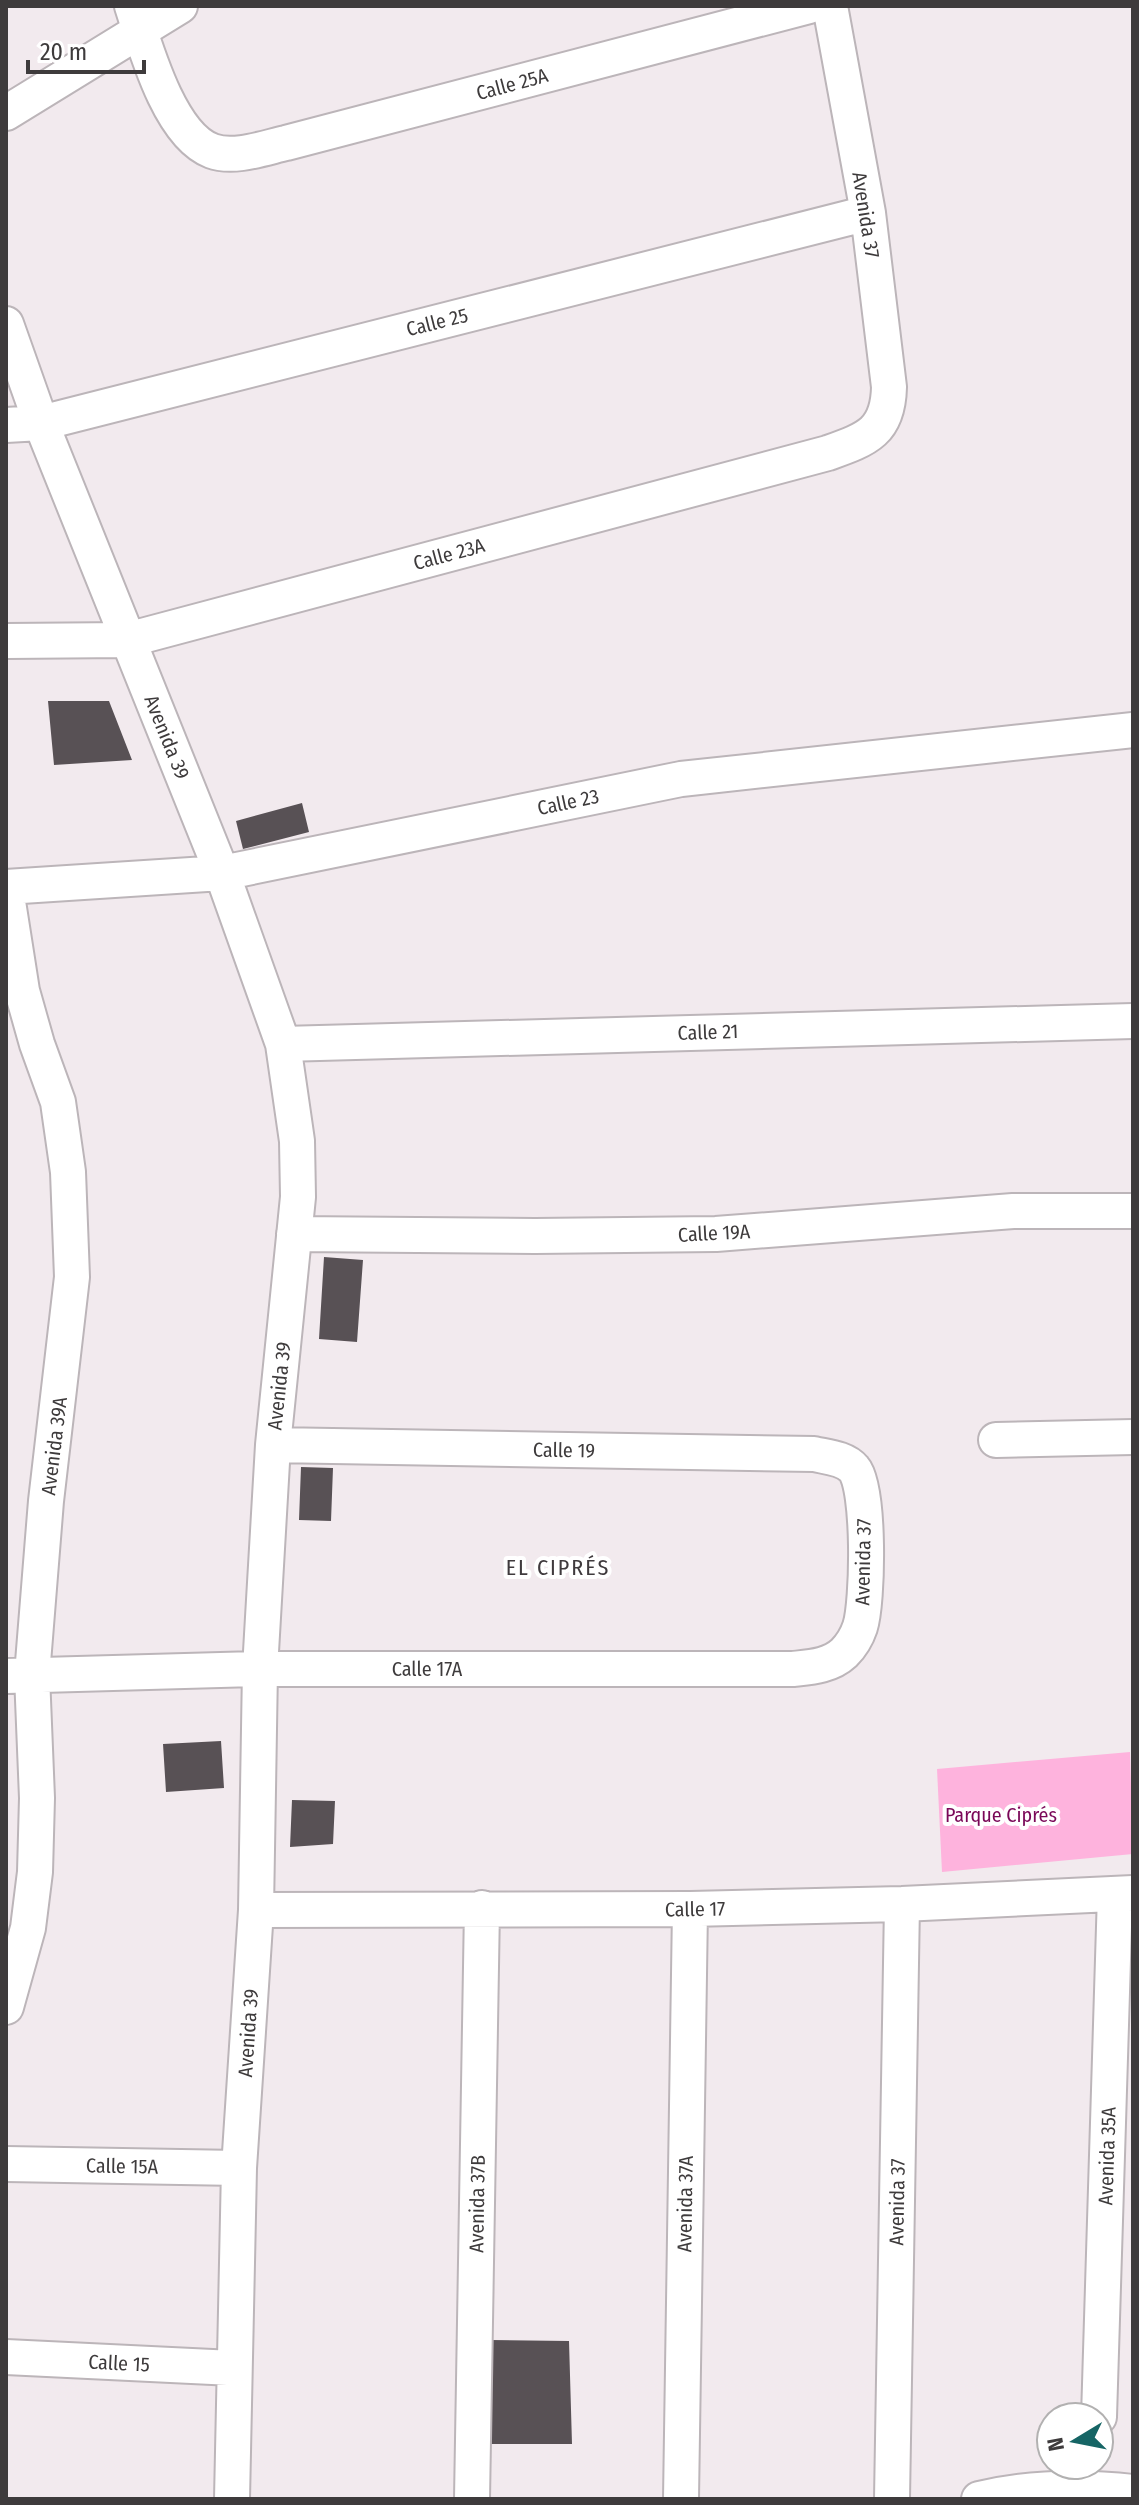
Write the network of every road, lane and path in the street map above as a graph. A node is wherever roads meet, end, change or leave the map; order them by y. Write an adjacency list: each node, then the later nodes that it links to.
1 (180, 6): 4 (street)
2 (809, 6): 4 (street, Calle 25A)
3 (830, 6): 6 (street, Avenida 37)
4 (136, 18): 5 (street)
5 (6, 113)
6 (868, 213): 8 (street, Calle 25); 9 (street, Avenida 37)
7 (6, 324): 8 (street, Avenida 39)
8 (41, 423): 10 (street, Calle 25); 11 (street, Avenida 39)
9 (882, 424): 11 (street, Calle 23A)
10 (6, 425)
11 (127, 640): 12 (street, Calle 23A); 14 (street, Avenida 39)
12 (6, 641)
13 (1133, 730): 14 (street, Calle 23)
14 (222, 873): 15 (street, Calle 23); 17 (street, Avenida 39)
15 (6, 888): 26 (street, Avenida 39A)
16 (1133, 1021): 17 (street, Calle 21)
17 (283, 1044): 19 (street, Avenida 39)
18 (1133, 1211): 19 (street, Calle 19A)
19 (294, 1234): 22 (street, Avenida 39)
20 (1133, 1437): 21 (street)
21 (996, 1440)
22 (273, 1445): 23 (street, Calle 19); 25 (street, Avenida 39)
23 (853, 1467): 24 (street, Avenida 37)
24 (844, 1653): 25 (street, Calle 17A)
25 (260, 1669): 26 (street, Calle 17A); 31 (street, Avenida 39)
26 (19, 1676): 32 (street, Avenida 39A)
27 (1124, 1894): 28 (street, Calle 17); 37 (street, Avenida 35A)
28 (902, 1904): 30 (street, Calle 17); 44 (street, Avenida 37)
29 (482, 1908): 30 (street, Calle 17); 31 (street, Calle 17); 42 (street, Avenida 37B)
30 (690, 1909): 43 (street, Avenida 37A)
31 (256, 1910): 34 (street, Avenida 39)
32 (6, 2007)
33 (6, 2164): 34 (street, Calle 15A)
34 (239, 2168): 36 (street, Avenida 39)
35 (6, 2357): 36 (street, Calle 15)
36 (233, 2368): 41 (street, Avenida 39)
37 (1100, 2401)
38 (1072, 2481): 45 (street)
39 (1108, 2481): 40 (street)
40 (1133, 2492)
41 (232, 2499)
42 (472, 2499)
43 (681, 2499)
44 (892, 2499)
45 (979, 2499)

